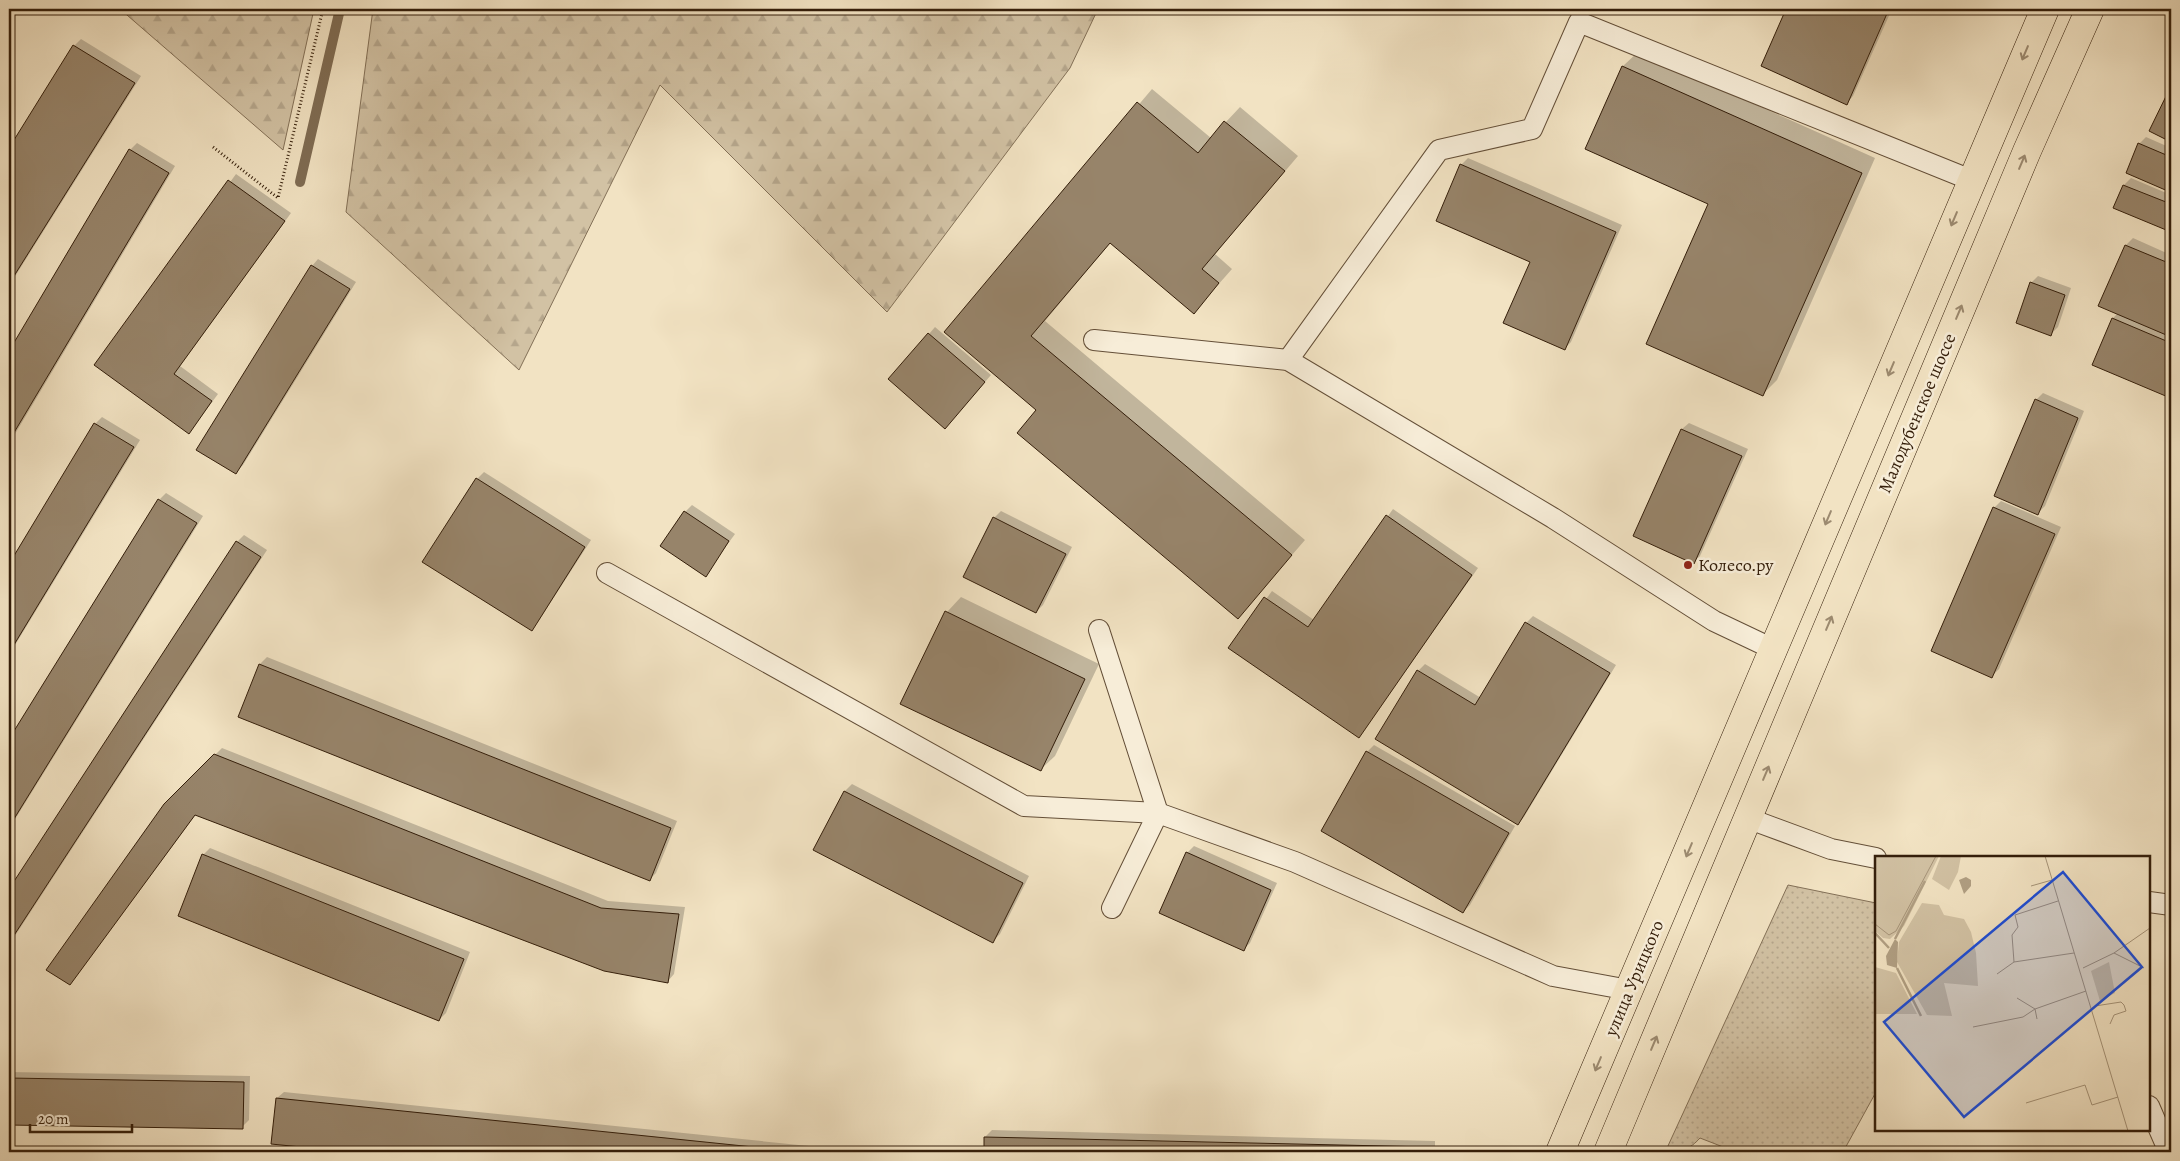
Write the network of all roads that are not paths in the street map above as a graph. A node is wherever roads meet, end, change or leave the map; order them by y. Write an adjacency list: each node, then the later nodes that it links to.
1 (2045, 9): 3 (highway, one-way to 3)
2 (2090, 9): 10 (highway, Малодубенское шоссе, one-way to 2)
3 (1970, 180): 5 (lane); 8 (highway, one-way to 8)
4 (1094, 340): 5 (lane)
5 (1288, 360): 8 (lane)
6 (607, 572): 9 (lane)
7 (1099, 630): 9 (lane)
8 (1774, 649): 15 (highway, улица Урицкого, one-way to 15)
9 (1158, 813): 14 (lane); 15 (lane)
10 (1747, 818): 11 (lane); 18 (highway, one-way to 10)
11 (1875, 858)
12 (2150, 902): 13 (lane)
13 (2171, 905)
14 (1112, 908)
15 (1629, 990): 17 (highway, улица Урицкого, one-way to 17)
16 (2150, 1108): 19 (lane)
17 (1560, 1152)
18 (1608, 1152)
19 (2169, 1152)

